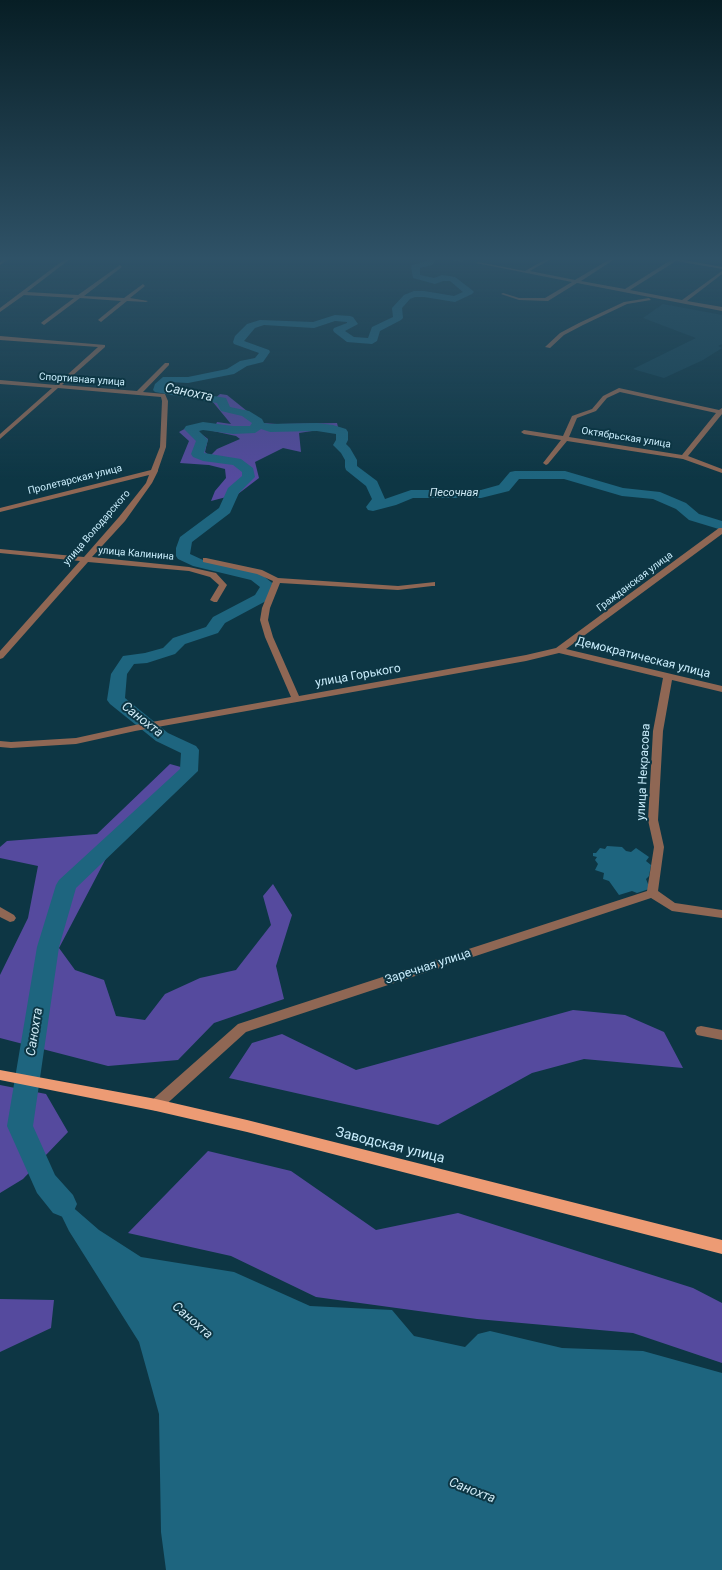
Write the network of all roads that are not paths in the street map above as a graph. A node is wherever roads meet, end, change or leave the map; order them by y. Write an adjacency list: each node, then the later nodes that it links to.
1 (566, 332): 3 (street)
2 (0, 338): 6 (street)
3 (548, 347)
4 (167, 364): 7 (street)
5 (0, 382): 6 (street, Спортивная улица)
6 (57, 387): 7 (street, Спортивная улица); 11 (street)
7 (138, 393): 8 (street, Спортивная улица)
8 (163, 395): 15 (street, улица Володарского)
9 (721, 411): 12 (street); 13 (street, Октябрьская улица)
10 (524, 432): 12 (street, Октябрьская улица)
11 (0, 437)
12 (565, 439): 13 (street, Октябрьская улица); 14 (street)
13 (684, 458): 16 (street, Октябрьская улица)
14 (546, 463)
15 (155, 471): 17 (street, Пролетарская улица); 20 (street, улица Володарского)
16 (722, 471)
17 (0, 510)
18 (722, 530): 25 (street, Гражданская улица)
19 (0, 551): 20 (street, улица Калинина)
20 (84, 560): 24 (street, улица Калинина); 26 (street, улица Володарского)
21 (206, 560): 22 (street)
22 (277, 580): 23 (street); 29 (street)
23 (432, 584)
24 (214, 600)
25 (559, 650): 27 (street, Демократическая улица); 29 (street, улица Горького)
26 (0, 656)
27 (668, 677): 28 (street, Демократическая улица); 31 (street, улица Некрасова)
28 (722, 689)
29 (296, 699): 30 (street, улица Горького)
30 (0, 744)
31 (652, 893): 33 (street); 38 (street, Заречная улица)
32 (0, 911): 34 (street)
33 (722, 914)
34 (10, 918)
35 (701, 1031): 36 (street)
36 (722, 1035)
37 (0, 1075): 38 (main road, Заводская улица)
38 (156, 1105): 39 (main road, Заводская улица)
39 (722, 1246)

